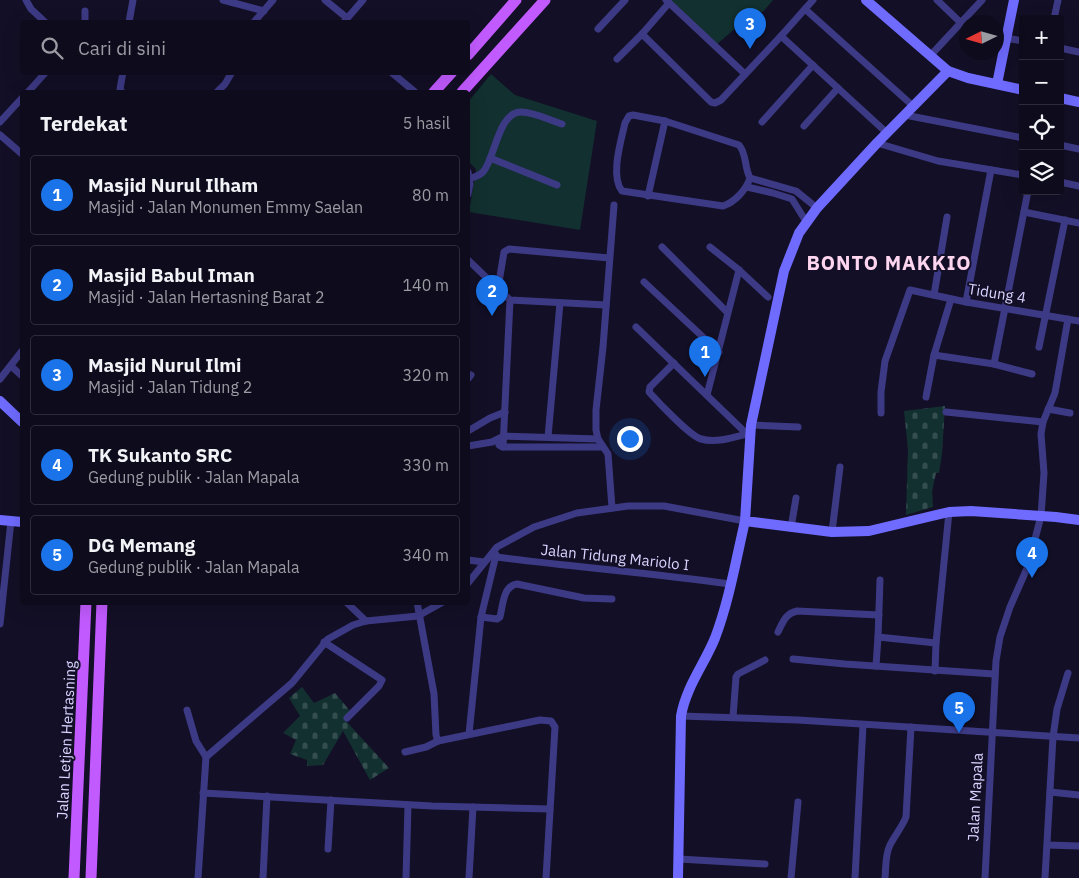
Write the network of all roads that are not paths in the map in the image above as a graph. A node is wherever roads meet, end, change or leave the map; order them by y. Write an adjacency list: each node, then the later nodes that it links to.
1 (26, 0): 22 (street)
2 (133, 0): 24 (street)
3 (223, 0): 19 (street)
4 (273, 0): 19 (street)
5 (326, 0): 26 (street)
6 (363, 0): 26 (street)
7 (516, 0): 36 (main road)
8 (625, 0): 29 (street)
9 (812, 0): 17 (street)
10 (866, 0): 37 (street)
11 (937, 0): 27 (street)
12 (982, 0): 20 (street)
13 (1014, 0): 32 (street)
14 (1058, 0): 21 (street)
15 (667, 1): 30 (street); 41 (street)
16 (538, 2): 55 (main road)
17 (805, 9): 31 (street); 59 (street)
18 (85, 11): 23 (street)
19 (264, 11): 25 (street)
20 (968, 15)
21 (1055, 15)
22 (43, 20)
23 (85, 20)
24 (129, 20)
25 (256, 20)
26 (346, 20)
27 (959, 20)
28 (959, 24): 37 (street)
29 (598, 29)
30 (642, 34): 38 (street); 41 (street)
31 (781, 36): 39 (street); 41 (street)
32 (1006, 38): 33 (street); 47 (street)
33 (1019, 41)
34 (1064, 49): 35 (street)
35 (1079, 52)
36 (470, 53)
37 (930, 56): 40 (street)
38 (617, 59)
39 (813, 65): 48 (street); 65 (street)
40 (948, 71): 47 (street); 59 (street)
41 (744, 74)
42 (43, 75): 50 (street)
43 (122, 75): 51 (street)
44 (230, 75): 52 (street)
45 (395, 75): 53 (street)
46 (449, 75): 54 (main road)
47 (997, 84): 49 (street)
48 (838, 88): 67 (street); 68 (street)
49 (1019, 89)
50 (30, 90)
51 (121, 90)
52 (219, 90)
53 (414, 90)
54 (436, 90)
55 (464, 90)
56 (1064, 99): 58 (street)
57 (20, 100): 61 (street)
58 (1079, 102)
59 (913, 106): 62 (street)
60 (0, 108): 61 (street)
61 (7, 114): 63 (street)
62 (905, 115): 68 (street); 70 (street)
63 (0, 122)
64 (665, 122): 79 (street); 86 (street); 86 (street)
65 (762, 122)
66 (562, 124): 75 (street)
67 (804, 126)
68 (887, 133): 71 (street)
69 (0, 135): 74 (street)
70 (1019, 137)
71 (877, 143): 76 (street); 89 (street)
72 (1064, 146): 73 (street)
73 (1079, 149)
74 (20, 152)
75 (490, 158): 78 (street); 81 (street)
76 (992, 170): 77 (street); 106 (street)
77 (1019, 174)
78 (470, 176)
79 (750, 178): 83 (street); 84 (street)
80 (1064, 183): 82 (street)
81 (557, 185)
82 (1079, 186)
83 (747, 188): 86 (street); 87 (street)
84 (796, 191): 87 (street); 89 (street)
85 (1027, 195): 90 (street)
86 (648, 196)
87 (792, 199): 93 (street)
88 (614, 205): 97 (street)
89 (817, 208): 93 (street)
90 (1024, 212): 92 (street); 109 (street)
91 (947, 217): 102 (street)
92 (1064, 220): 94 (street); 111 (street)
93 (807, 223): 137 (street)
94 (1079, 223)
95 (662, 247): 110 (street)
96 (710, 247): 99 (street)
97 (609, 258): 101 (street); 108 (street)
98 (470, 262): 101 (street)
99 (739, 270): 103 (street); 110 (street)
100 (644, 282): 116 (street)
101 (498, 288): 105 (street)
102 (934, 295): 104 (street, Tidung 4); 131 (street, Tidung 4)
103 (768, 297)
104 (951, 299): 106 (street, Tidung 4); 118 (street)
105 (510, 300): 107 (street); 129 (street)
106 (966, 302): 109 (street, Tidung 4)
107 (560, 303): 108 (street); 139 (street)
108 (606, 306): 140 (street)
109 (1006, 308): 111 (street, Tidung 4); 120 (street)
110 (727, 312): 116 (street)
111 (1045, 315): 112 (street, Tidung 4); 115 (street)
112 (1068, 319): 113 (street, Tidung 4); 128 (street, Jalan Mapala)
113 (1079, 321)
114 (636, 327): 119 (street)
115 (1039, 347)
116 (719, 352): 125 (street)
117 (20, 354): 121 (street)
118 (934, 355): 120 (street); 126 (street)
119 (674, 363): 125 (street); 137 (street)
120 (994, 364): 123 (street)
121 (11, 366): 122 (street); 124 (street)
122 (20, 374)
123 (1032, 374)
124 (0, 380)
125 (708, 395): 137 (street)
126 (926, 397)
127 (0, 401): 133 (street)
128 (1048, 410): 132 (street); 134 (street, Jalan Mapala)
129 (505, 412): 136 (street); 138 (street)
130 (946, 412): 134 (street)
131 (881, 413)
132 (1070, 413)
133 (20, 420)
134 (1043, 422): 149 (street, Jalan Mapala)
135 (798, 427): 137 (street)
136 (470, 430)
137 (749, 432): 152 (street)
138 (504, 436): 139 (street); 141 (street); 143 (street)
139 (548, 437): 140 (street)
140 (598, 439): 144 (street)
141 (492, 442): 142 (street); 143 (street)
142 (470, 446)
143 (503, 447): 144 (street)
144 (603, 447): 147 (street)
145 (840, 467): 155 (street)
146 (796, 498): 154 (street)
147 (612, 508): 152 (street); 156 (street)
148 (949, 512): 149 (street); 155 (street); 177 (street)
149 (1041, 516): 150 (street); 183 (street, Jalan Mapala)
150 (1079, 520)
151 (5, 521): 153 (street); 173 (street)
152 (745, 521): 154 (street); 162 (street)
153 (20, 522)
154 (791, 528): 155 (street)
155 (832, 532)
156 (497, 547): 157 (street); 159 (street)
157 (496, 557): 162 (street, Jalan Tidung Mariolo I); 171 (street)
158 (470, 560): 159 (street)
159 (484, 562): 160 (street)
160 (470, 580)
161 (880, 580): 169 (street)
162 (730, 584): 185 (street)
163 (612, 599): 171 (street)
164 (86, 605): 206 (main road, Jalan Letjen Hertasning)
165 (102, 605): 207 (main road, Jalan Letjen Hertasning)
166 (349, 605): 172 (street)
167 (417, 605): 170 (street)
168 (438, 605): 170 (street)
169 (879, 615): 174 (street); 175 (street)
170 (418, 616): 172 (street); 194 (street)
171 (481, 617): 191 (street)
172 (366, 621): 176 (street)
173 (0, 624)
174 (778, 632)
175 (878, 638): 177 (street); 180 (street)
176 (324, 642): 187 (street); 196 (street)
177 (936, 643): 181 (street)
178 (793, 658): 180 (street)
179 (765, 660): 186 (street)
180 (876, 666): 181 (street)
181 (935, 671): 183 (street)
182 (1068, 672): 192 (street)
183 (994, 674): 190 (street, Jalan Mapala)
184 (187, 710): 196 (street)
185 (681, 716): 186 (street); 211 (street)
186 (733, 717): 188 (street)
187 (347, 718)
188 (863, 725): 189 (street); 222 (street)
189 (911, 727): 190 (street); 223 (street)
190 (992, 732): 192 (street); 224 (street, Jalan Mapala)
191 (469, 734): 194 (street); 205 (street)
192 (1053, 737): 193 (street); 197 (street)
193 (1079, 738)
194 (438, 740): 195 (street)
195 (405, 752)
196 (206, 757): 198 (street)
197 (1050, 792): 199 (street); 208 (street)
198 (203, 793): 200 (street); 215 (street)
199 (1079, 795)
200 (267, 796): 201 (street); 216 (street)
201 (331, 800): 203 (street); 210 (street)
202 (798, 802): 221 (street)
203 (408, 804): 204 (street); 217 (street)
204 (473, 807): 205 (street); 218 (street)
205 (550, 809): 219 (street)
206 (76, 841): 207 (main road); 213 (main road, Jalan Letjen Hertasning)
207 (92, 842): 214 (main road, Jalan Letjen Hertasning)
208 (1048, 845): 209 (street); 225 (street)
209 (1079, 846)
210 (328, 849)
211 (679, 859): 212 (street); 220 (street)
212 (765, 864)
213 (74, 878)
214 (91, 878)
215 (198, 878)
216 (263, 878)
217 (406, 878)
218 (469, 878)
219 (546, 878)
220 (678, 878)
221 (792, 878)
222 (855, 878)
223 (885, 878)
224 (985, 878)
225 (1046, 878)

